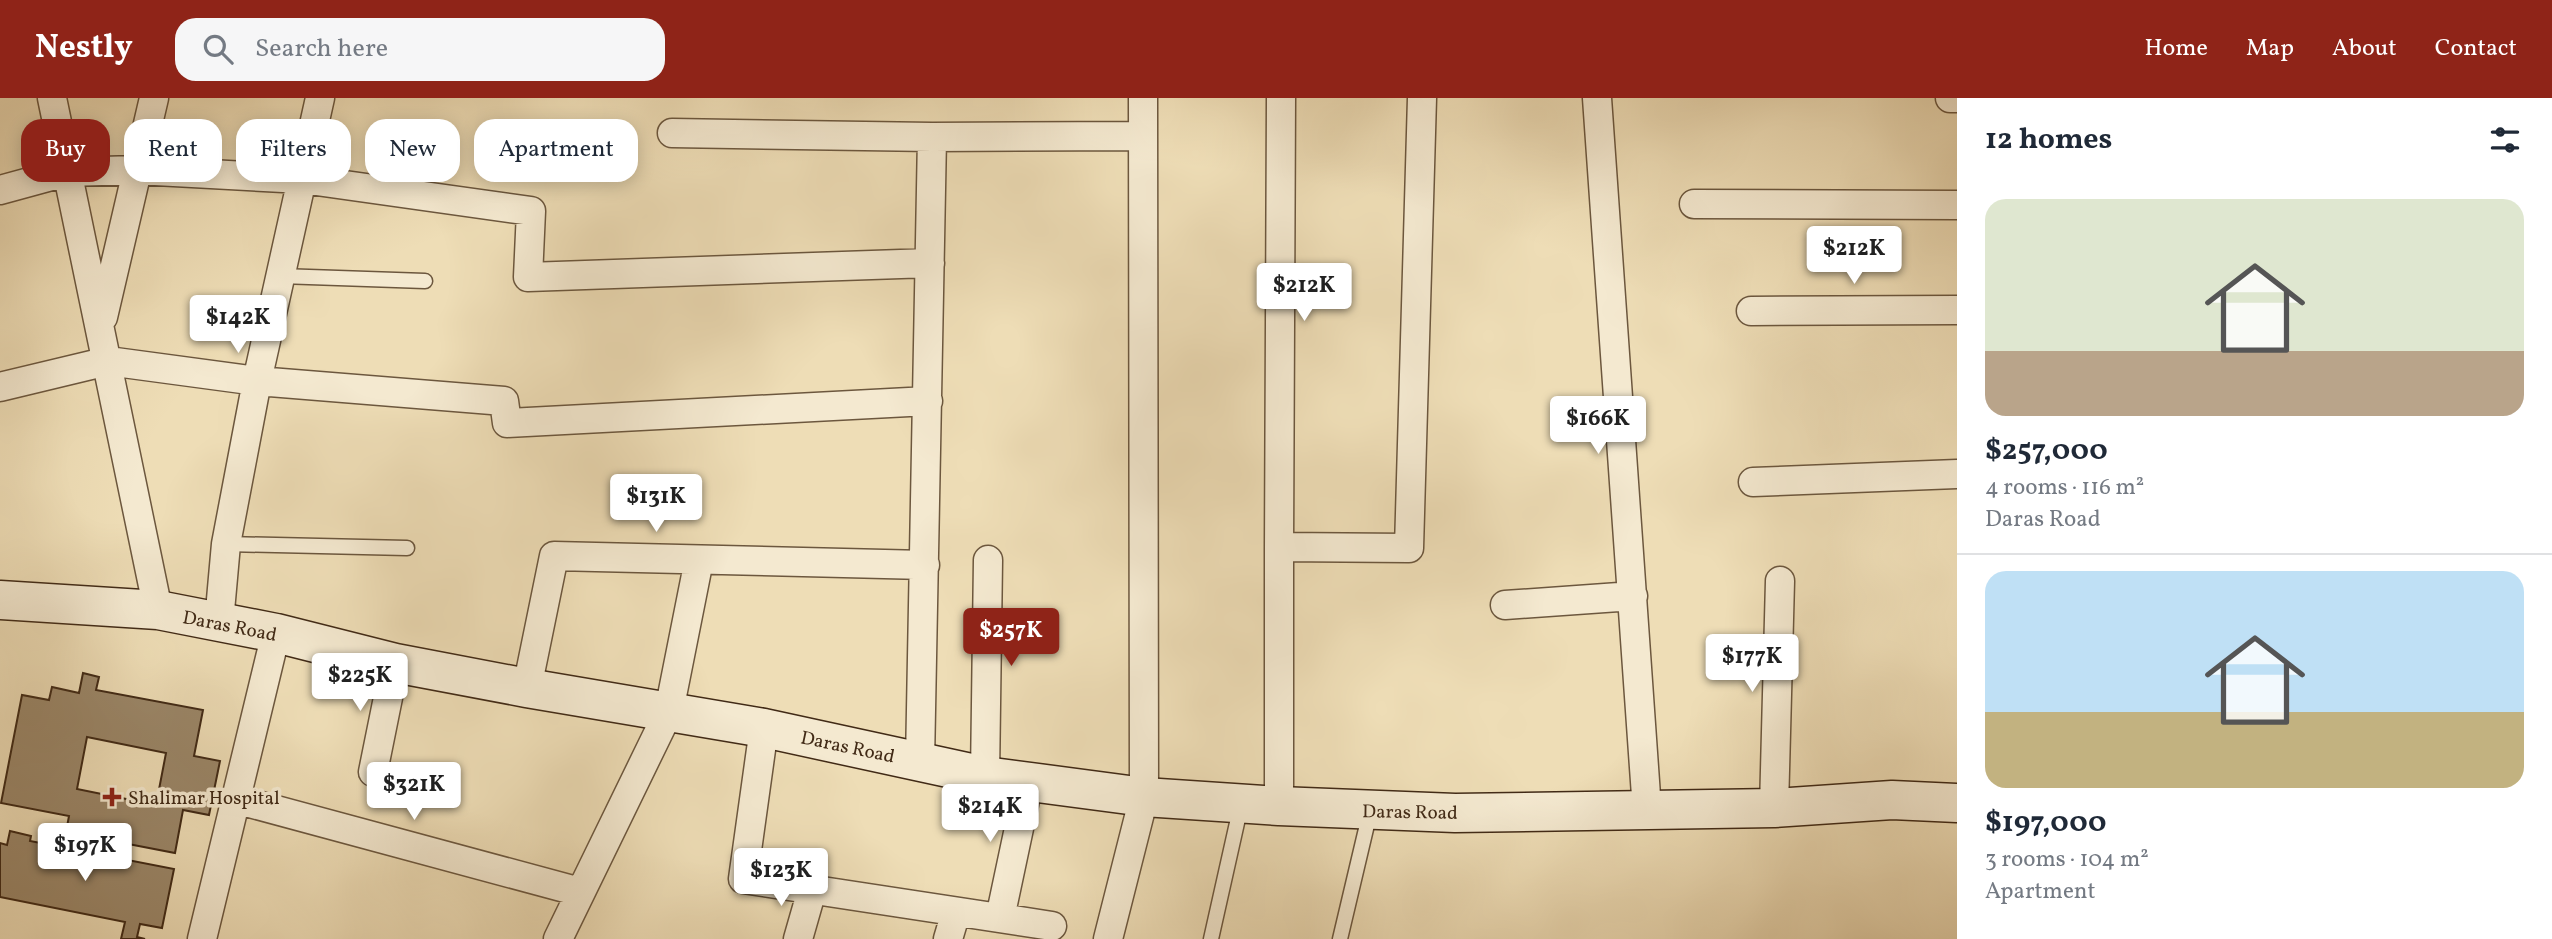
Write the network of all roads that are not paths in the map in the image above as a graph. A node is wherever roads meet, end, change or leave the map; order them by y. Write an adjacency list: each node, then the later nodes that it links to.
1 (52, 98): 10 (street)
2 (154, 98): 11 (street)
3 (320, 98): 12 (street)
4 (1143, 98): 14 (street)
5 (1281, 98): 37 (street)
6 (1422, 98): 37 (street)
7 (1597, 98): 43 (street)
8 (1951, 98): 9 (street)
9 (1957, 98)
10 (56, 119)
11 (149, 119)
12 (315, 119)
13 (672, 133): 15 (street)
14 (1143, 136): 15 (street); 57 (street)
15 (932, 137): 24 (street)
16 (29, 182): 21 (street)
17 (68, 182): 29 (street)
18 (134, 182): 29 (street)
19 (301, 182): 25 (street)
20 (330, 182): 24 (street)
21 (0, 190)
22 (1694, 204): 23 (street)
23 (1957, 205)
24 (930, 262): 33 (street)
25 (280, 276): 26 (lane); 31 (street)
26 (425, 281)
27 (1957, 310): 28 (street)
28 (1751, 311)
29 (101, 326): 30 (street)
30 (108, 361): 31 (street); 32 (street); 46 (street)
31 (257, 381): 33 (street); 36 (street)
32 (0, 387)
33 (928, 401): 41 (street)
34 (1957, 474): 35 (street)
35 (1753, 482)
36 (226, 544): 38 (lane); 47 (street)
37 (1279, 547): 61 (street)
38 (407, 548)
39 (699, 559): 41 (street); 50 (street); 51 (street)
40 (988, 560): 55 (street)
41 (925, 565): 53 (street)
42 (1780, 581): 62 (street)
43 (1633, 596): 45 (street); 63 (street)
44 (0, 600): 46 (street, Daras Road)
45 (1505, 605)
46 (158, 611): 47 (street, Daras Road)
47 (219, 622): 48 (street, Daras Road)
48 (276, 633): 49 (street, Daras Road); 58 (street)
49 (395, 663): 50 (street, Daras Road); 54 (street)
50 (527, 688): 51 (street, Daras Road)
51 (669, 710): 52 (street, Daras Road); 66 (street)
52 (764, 728): 53 (street, Daras Road); 65 (street)
53 (920, 762): 55 (street, Daras Road)
54 (373, 772)
55 (985, 776): 56 (street, Daras Road)
56 (1029, 781): 57 (street, Daras Road); 68 (street)
57 (1144, 797): 60 (street, Daras Road); 74 (street)
58 (235, 799): 66 (street); 70 (street)
59 (1957, 803): 62 (street, Daras Road)
60 (1241, 804): 61 (street, Daras Road); 75 (lane)
61 (1279, 806): 64 (street, Daras Road)
62 (1774, 808): 63 (street, Daras Road)
63 (1647, 810): 64 (street, Daras Road)
64 (1370, 811): 76 (lane)
65 (812, 890): 67 (street); 72 (street)
66 (580, 892): 71 (street)
67 (956, 912): 68 (street); 73 (street)
68 (1000, 918): 69 (street)
69 (1052, 926)
70 (202, 939)
71 (558, 939)
72 (798, 939)
73 (948, 939)
74 (1108, 939)
75 (1211, 939)
76 (1340, 939)

